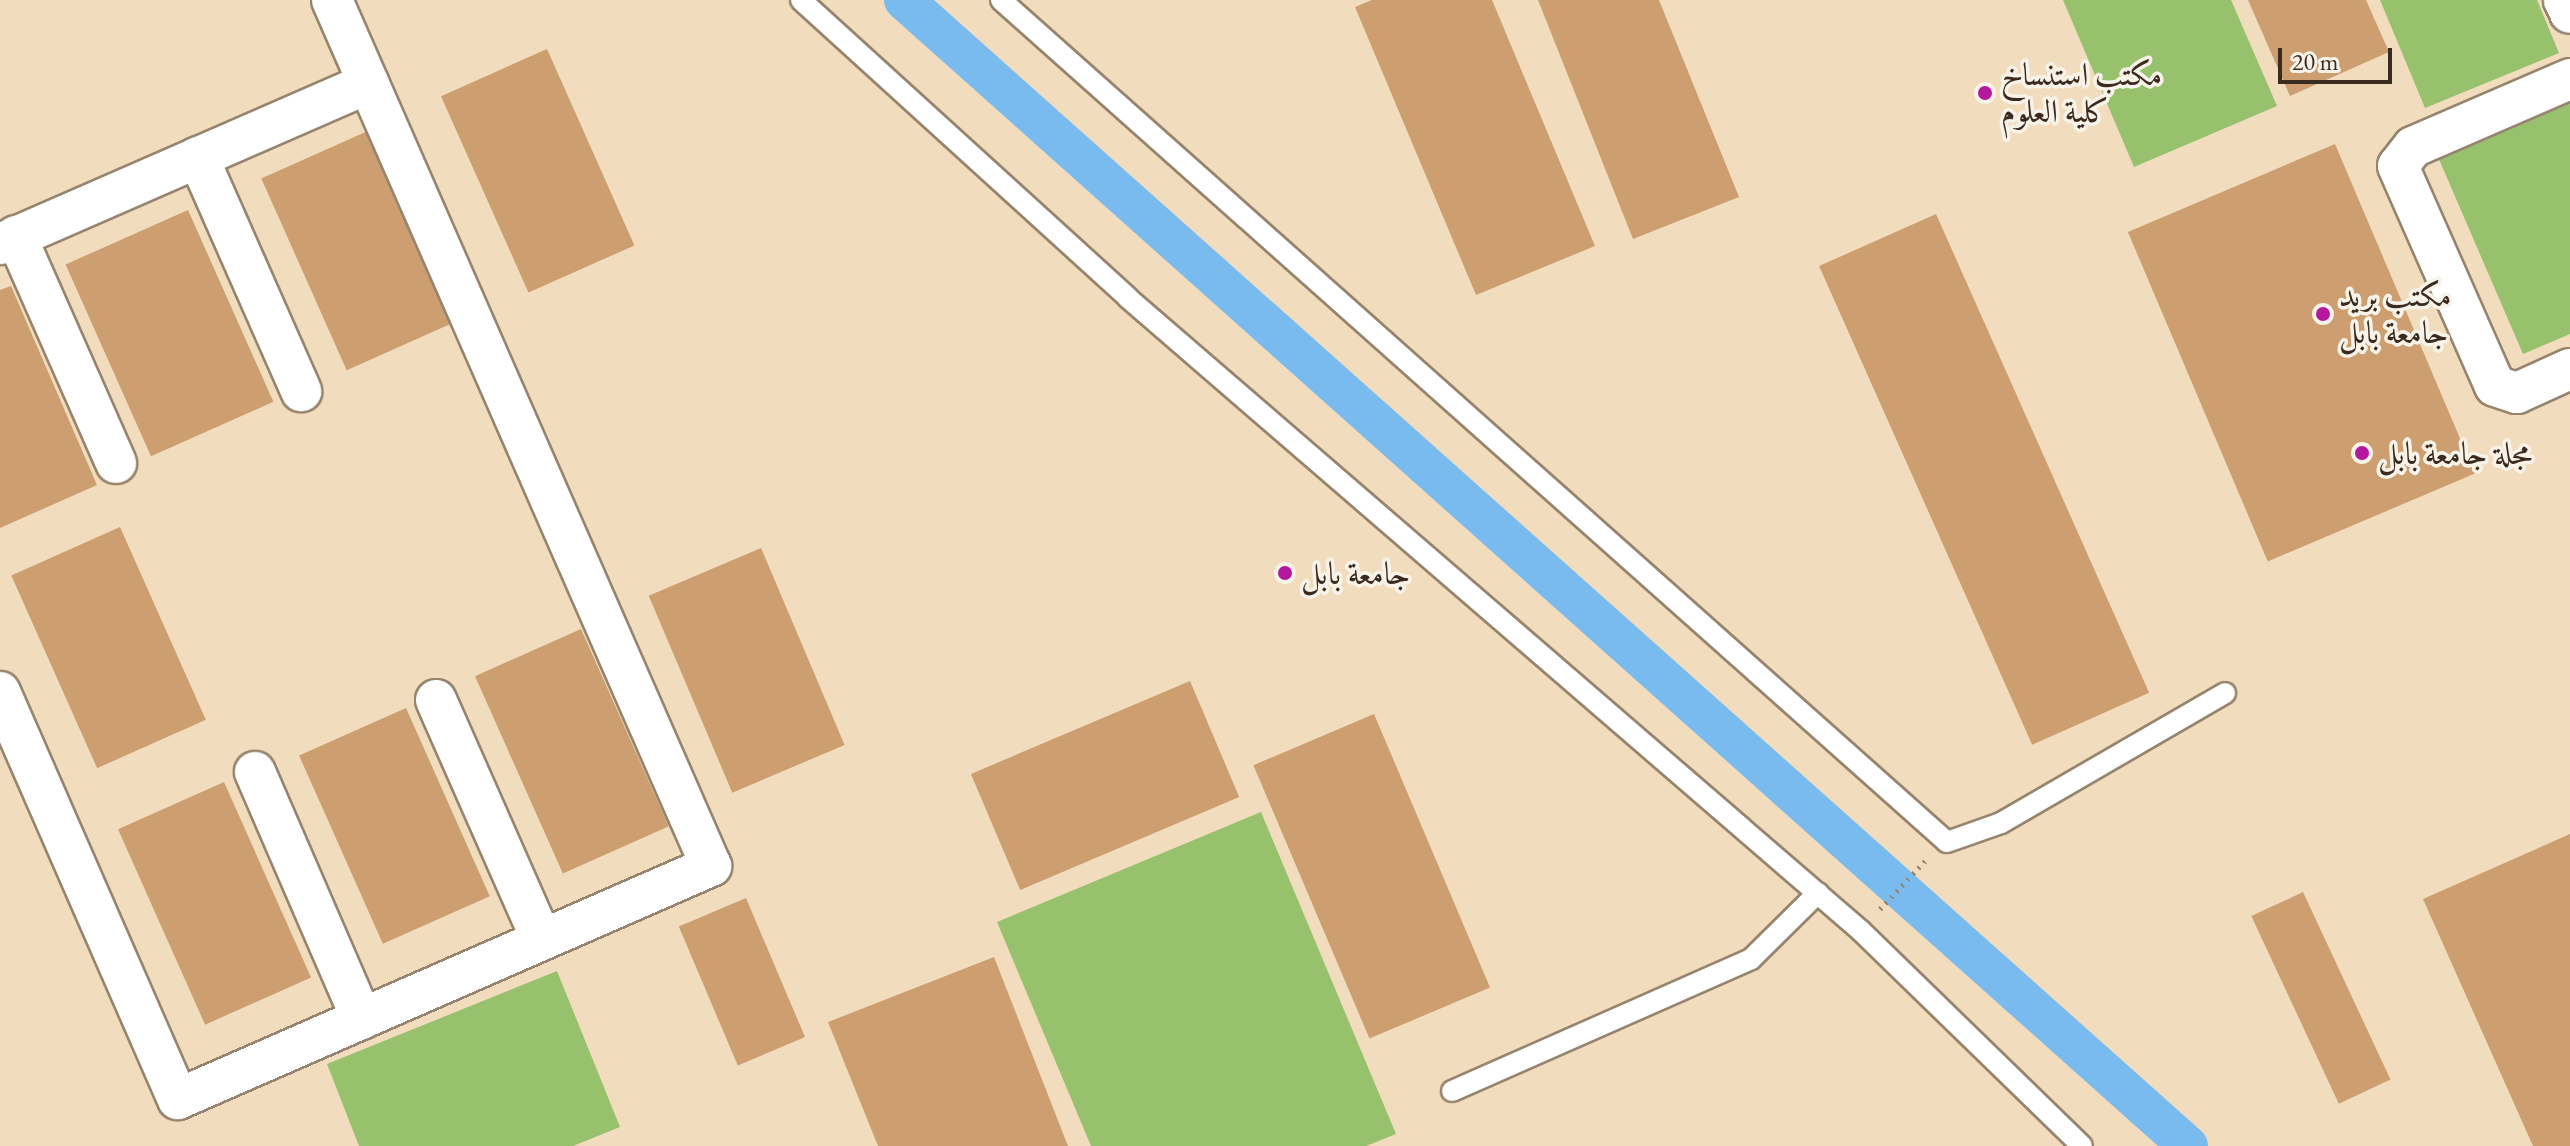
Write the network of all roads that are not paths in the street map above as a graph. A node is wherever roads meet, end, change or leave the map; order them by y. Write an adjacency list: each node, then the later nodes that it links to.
1 (332, 0): 7 (street)
2 (801, 0): 17 (lane)
3 (1001, 0): 14 (lane)
4 (2564, 0): 5 (street)
5 (2570, 13)
6 (2570, 79): 10 (street)
7 (368, 83): 8 (street); 18 (street)
8 (198, 157): 9 (street); 11 (street)
9 (8, 240): 12 (street)
10 (2570, 369)
11 (301, 391)
12 (116, 463)
13 (0, 692): 19 (street)
14 (2225, 693)
15 (436, 700): 18 (street)
16 (255, 772): 19 (street)
17 (1818, 893): 20 (lane); 21 (lane)
18 (542, 940): 19 (street)
19 (362, 1019)
20 (1452, 1091)
21 (2082, 1146)

